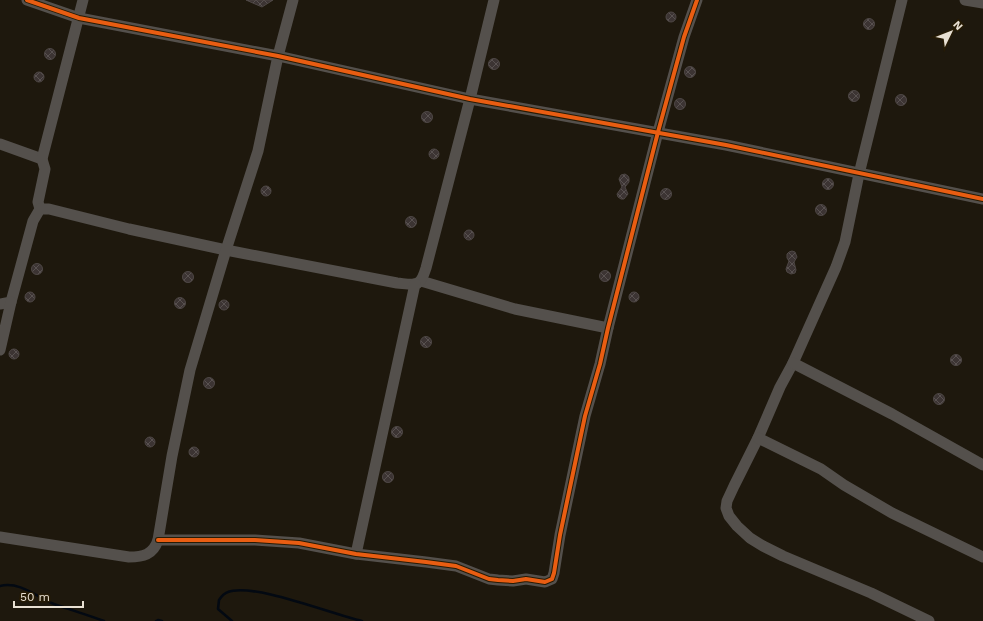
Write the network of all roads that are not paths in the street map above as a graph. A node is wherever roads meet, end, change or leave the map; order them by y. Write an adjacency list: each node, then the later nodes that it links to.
1 (27, 0): 9 (street)
2 (83, 0): 9 (street)
3 (293, 0): 10 (street)
4 (494, 0): 11 (street)
5 (697, 0): 12 (street)
6 (902, 0): 15 (street)
7 (965, 0): 8 (street)
8 (983, 3)
9 (79, 18): 10 (street); 14 (street)
10 (278, 56): 11 (street); 18 (street)
11 (470, 98): 12 (street); 19 (street)
12 (658, 132): 15 (street); 21 (street)
13 (0, 144): 14 (street)
14 (42, 159): 17 (street)
15 (859, 174): 16 (street); 23 (street)
16 (983, 199)
17 (40, 209): 18 (street); 20 (street)
18 (226, 250): 19 (street); 27 (street)
19 (418, 283): 21 (street); 28 (street)
20 (6, 303): 22 (street)
21 (608, 328): 28 (street)
22 (0, 350)
23 (793, 363): 24 (street); 25 (street)
24 (758, 438): 29 (street); 30 (street)
25 (983, 465)
26 (0, 537): 27 (street)
27 (158, 540): 28 (street)
28 (356, 554)
29 (983, 557)
30 (929, 621)

